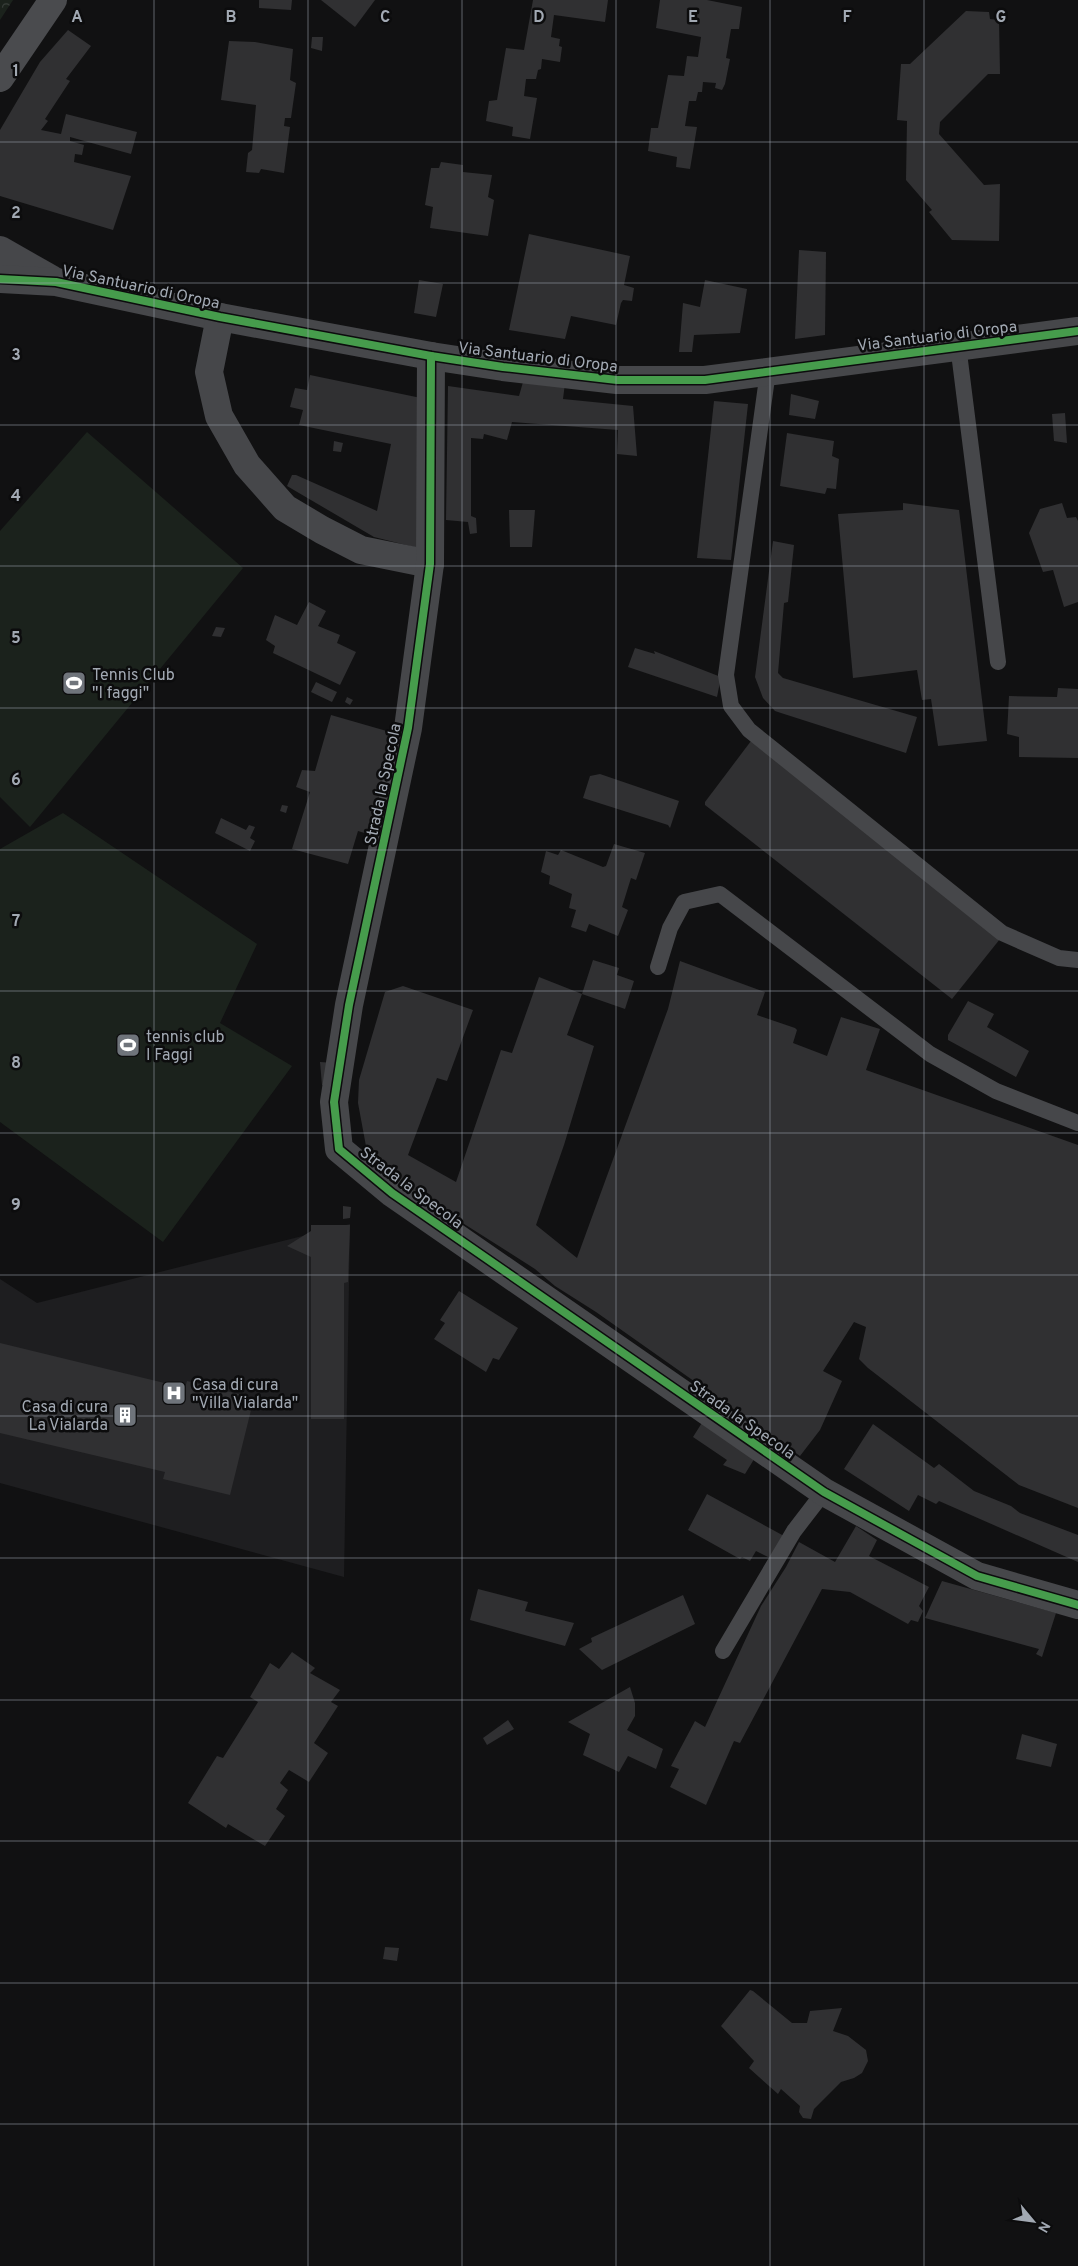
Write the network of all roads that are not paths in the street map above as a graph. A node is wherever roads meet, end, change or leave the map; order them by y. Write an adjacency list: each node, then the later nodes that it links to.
1 (53, 0): 2 (main road)
2 (0, 78)
3 (0, 250): 5 (street, Via Santuario di Oropa)
4 (0, 279): 5 (street, Via Santuario di Oropa)
5 (56, 282): 6 (street, Via Santuario di Oropa)
6 (220, 316): 9 (street, Via Santuario di Oropa); 11 (street)
7 (1078, 331): 8 (street, Via Santuario di Oropa)
8 (958, 346): 10 (street, Via Santuario di Oropa); 12 (lane)
9 (431, 356): 10 (street, Via Santuario di Oropa); 11 (street, Strada la Specola)
10 (768, 371): 13 (lane)
11 (430, 564): 16 (street, Strada la Specola)
12 (998, 662)
13 (1078, 960)
14 (658, 967): 15 (lane)
15 (1078, 1123)
16 (824, 1492): 17 (street, Strada la Specola); 18 (lane)
17 (1078, 1605)
18 (723, 1651)

